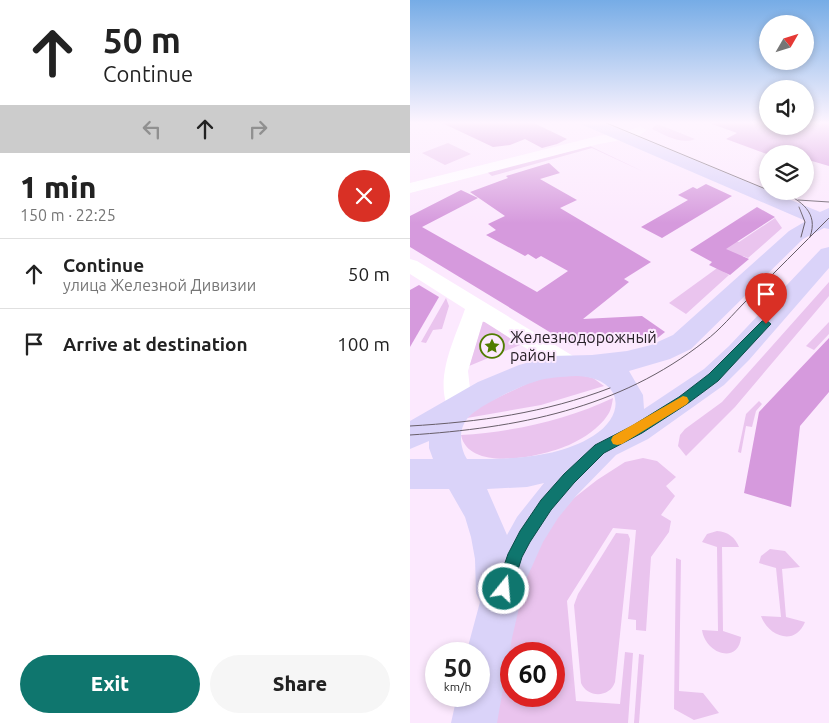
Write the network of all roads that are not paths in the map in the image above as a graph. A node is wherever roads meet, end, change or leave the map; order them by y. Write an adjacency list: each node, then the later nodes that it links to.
1 (536, 156): 5 (street)
2 (685, 156): 7 (main road)
3 (705, 156): 4 (main road)
4 (759, 177)
5 (410, 188)
6 (806, 200): 7 (main road)
7 (828, 216): 11 (main road)
8 (829, 254): 14 (main road)
9 (410, 265): 10 (street)
10 (477, 307): 11 (street); 12 (street)
11 (581, 365): 12 (main road); 14 (main road)
12 (459, 406): 13 (main road); 16 (main road)
13 (410, 436)
14 (599, 449): 16 (main road); 17 (main road)
15 (410, 474): 16 (main road)
16 (460, 475): 17 (main road)
17 (496, 620): 18 (main road)
18 (474, 723)

